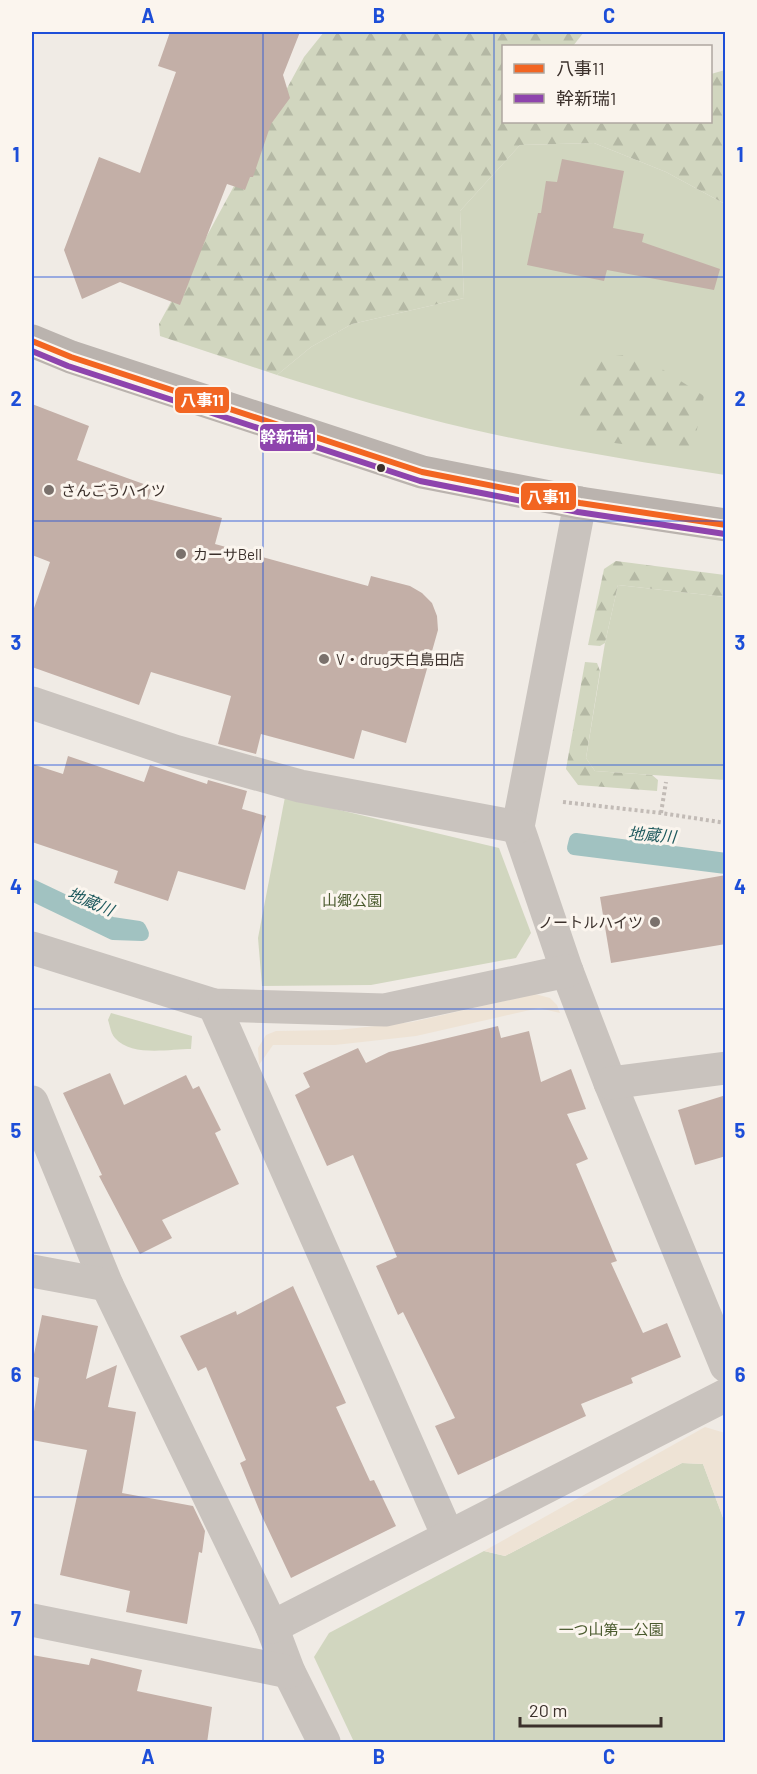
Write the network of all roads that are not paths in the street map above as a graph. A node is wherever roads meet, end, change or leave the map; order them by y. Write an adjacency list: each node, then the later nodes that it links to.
1 (32, 341): 2 (main road)
2 (580, 503): 3 (main road); 5 (street)
3 (726, 525)
4 (32, 703): 5 (street)
5 (518, 827): 7 (street)
6 (32, 948): 8 (street)
7 (567, 971): 8 (street); 10 (street)
8 (214, 1005): 16 (street)
9 (726, 1068): 10 (street)
10 (610, 1083): 14 (street)
11 (32, 1102): 13 (street)
12 (32, 1271): 13 (street)
13 (107, 1285): 18 (street)
14 (726, 1366)
15 (726, 1395): 16 (street)
16 (448, 1536): 18 (street)
17 (32, 1620): 19 (street)
18 (272, 1627): 19 (street)
19 (289, 1672): 20 (street)
20 (324, 1743)

